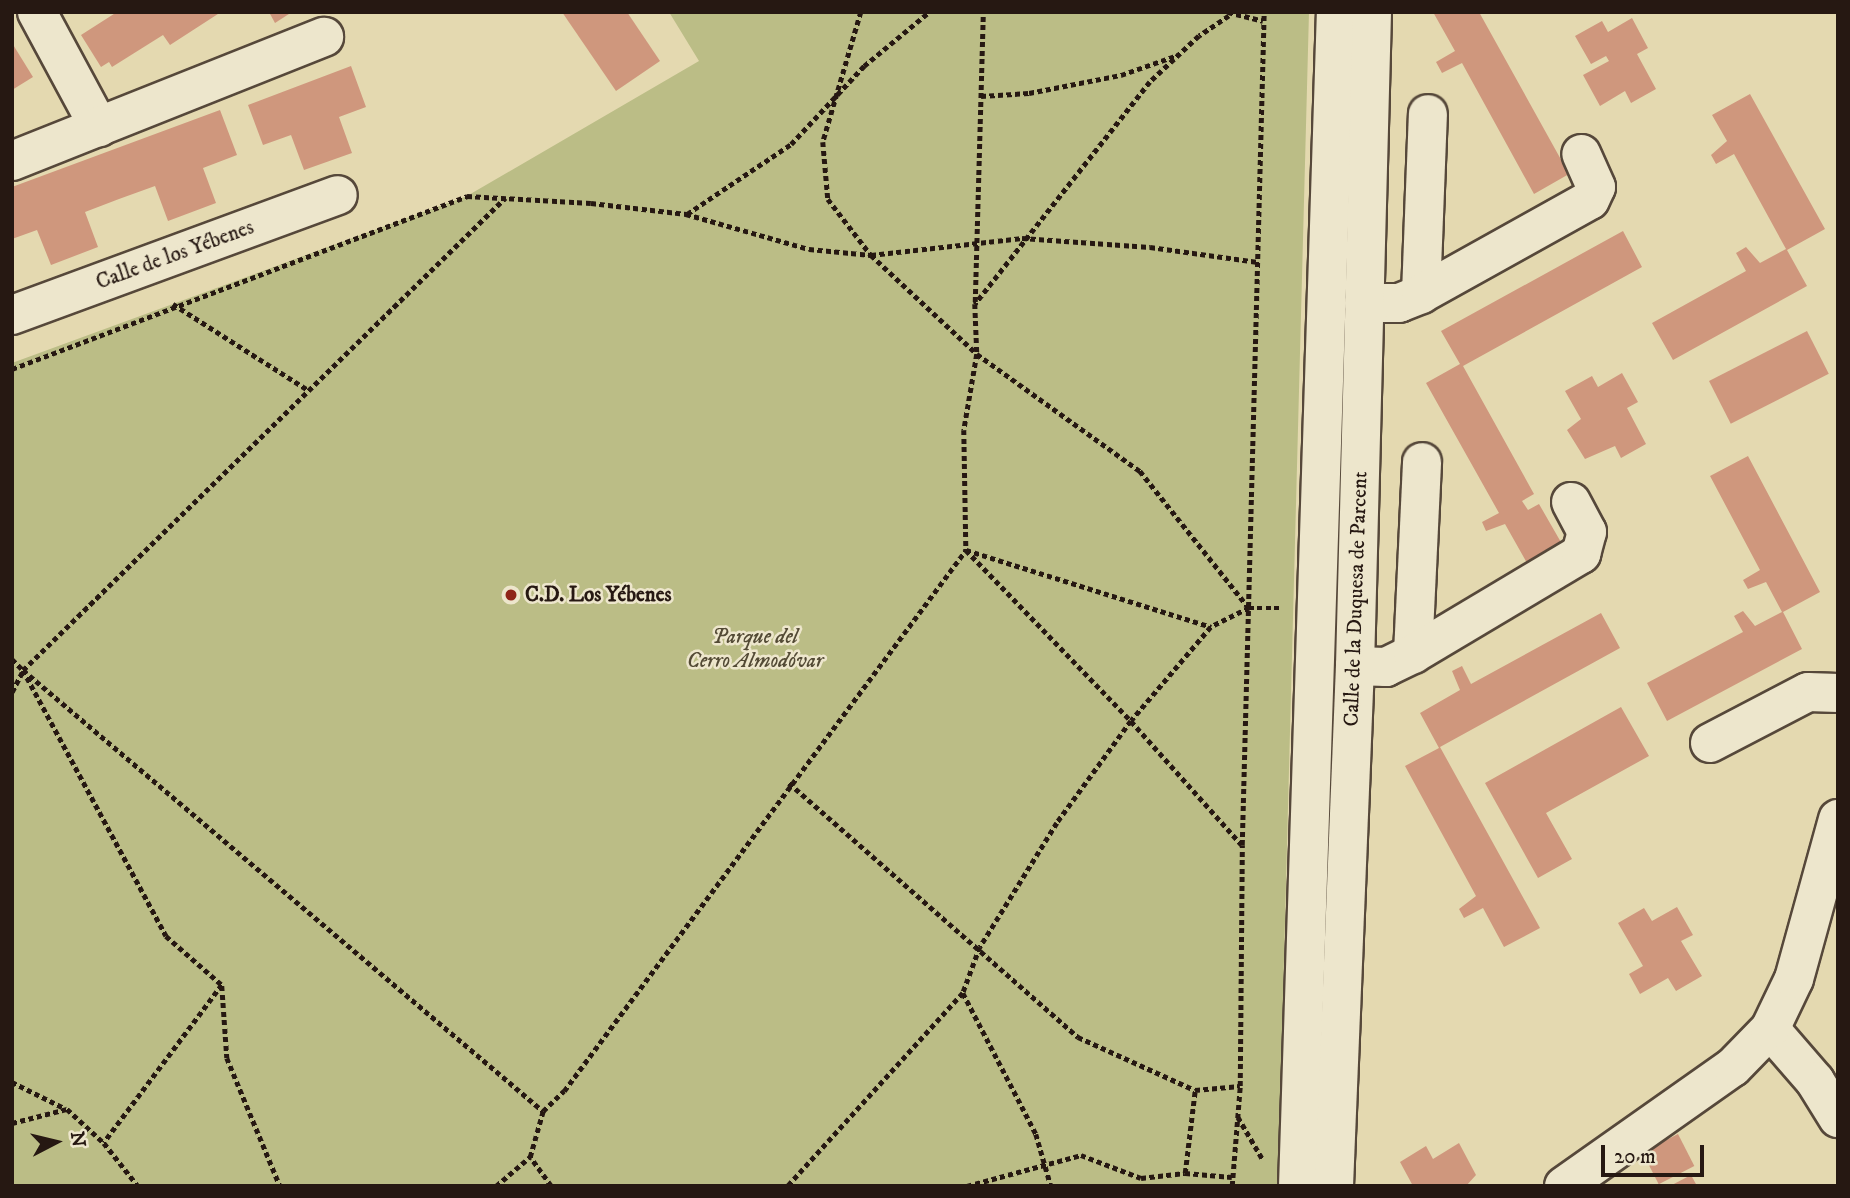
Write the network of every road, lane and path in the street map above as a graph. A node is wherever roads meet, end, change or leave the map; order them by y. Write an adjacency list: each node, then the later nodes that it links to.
1 (37, 12): 15 (street)
2 (861, 12): 13 (path)
3 (929, 12): 13 (path)
4 (983, 12): 12 (path)
5 (1264, 12): 9 (path)
6 (1336, 12): 76 (street, Calle de la Duquesa de Parcent)
7 (1372, 12): 26 (street, Calle de la Duquesa de Parcent)
8 (1229, 14): 9 (path); 11 (path)
9 (1263, 21): 24 (path)
10 (324, 37): 15 (street)
11 (1180, 54): 12 (path); 21 (path)
12 (981, 96): 22 (path)
13 (835, 99): 20 (path); 23 (path)
14 (1428, 114): 25 (street)
15 (99, 127): 17 (street)
16 (1581, 155): 25 (street)
17 (12, 161)
18 (338, 195): 29 (street, Calle de los Yébenes)
19 (505, 198): 20 (path); 27 (path); 32 (path)
20 (686, 214): 23 (path)
21 (1022, 239): 22 (path); 24 (path); 28 (path)
22 (977, 243): 23 (path); 28 (path)
23 (871, 255): 30 (path)
24 (1258, 261): 36 (path)
25 (1421, 294): 26 (street)
26 (1364, 303): 40 (street, Calle de la Duquesa de Parcent)
27 (173, 304): 31 (path); 32 (path)
28 (975, 304): 30 (path)
29 (12, 315)
30 (977, 354): 35 (path); 36 (path)
31 (12, 369)
32 (308, 390): 41 (path)
33 (1422, 462): 38 (street)
34 (1571, 502): 38 (street)
35 (966, 550): 37 (path); 44 (path); 46 (path)
36 (1250, 607): 37 (path); 48 (path)
37 (1211, 627): 44 (path)
38 (1413, 654): 40 (street)
39 (12, 659): 41 (path)
40 (1355, 666): 77 (street, Calle de la Duquesa de Parcent)
41 (23, 670): 42 (path); 51 (path); 58 (path)
42 (12, 691)
43 (1838, 693): 45 (street)
44 (1131, 721): 48 (path); 50 (path)
45 (1710, 743)
46 (789, 783): 50 (path); 58 (path)
47 (1838, 819): 49 (street)
48 (1242, 845): 55 (path)
49 (1826, 912): 53 (street)
50 (980, 947): 52 (path); 56 (path)
51 (222, 985): 62 (path); 69 (path)
52 (963, 993): 65 (path); 72 (path)
53 (1770, 1029): 60 (street); 78 (street)
54 (12, 1082): 57 (path)
55 (1240, 1087): 56 (path); 59 (path)
56 (1195, 1090): 66 (path)
57 (67, 1109): 61 (path); 62 (path)
58 (543, 1111): 63 (path)
59 (1238, 1117): 64 (path); 67 (path)
60 (1838, 1118)
61 (12, 1124)
62 (104, 1143): 68 (path)
63 (530, 1157): 70 (path); 71 (path)
64 (1265, 1163)
65 (1047, 1164): 66 (path); 73 (path); 74 (path)
66 (1185, 1173): 67 (path)
67 (1233, 1177): 75 (path)
68 (138, 1186)
69 (280, 1186)
70 (496, 1186)
71 (551, 1186)
72 (788, 1186)
73 (967, 1186)
74 (1051, 1186)
75 (1232, 1186)
76 (1298, 1186)
77 (1334, 1186)
78 (1564, 1186)

